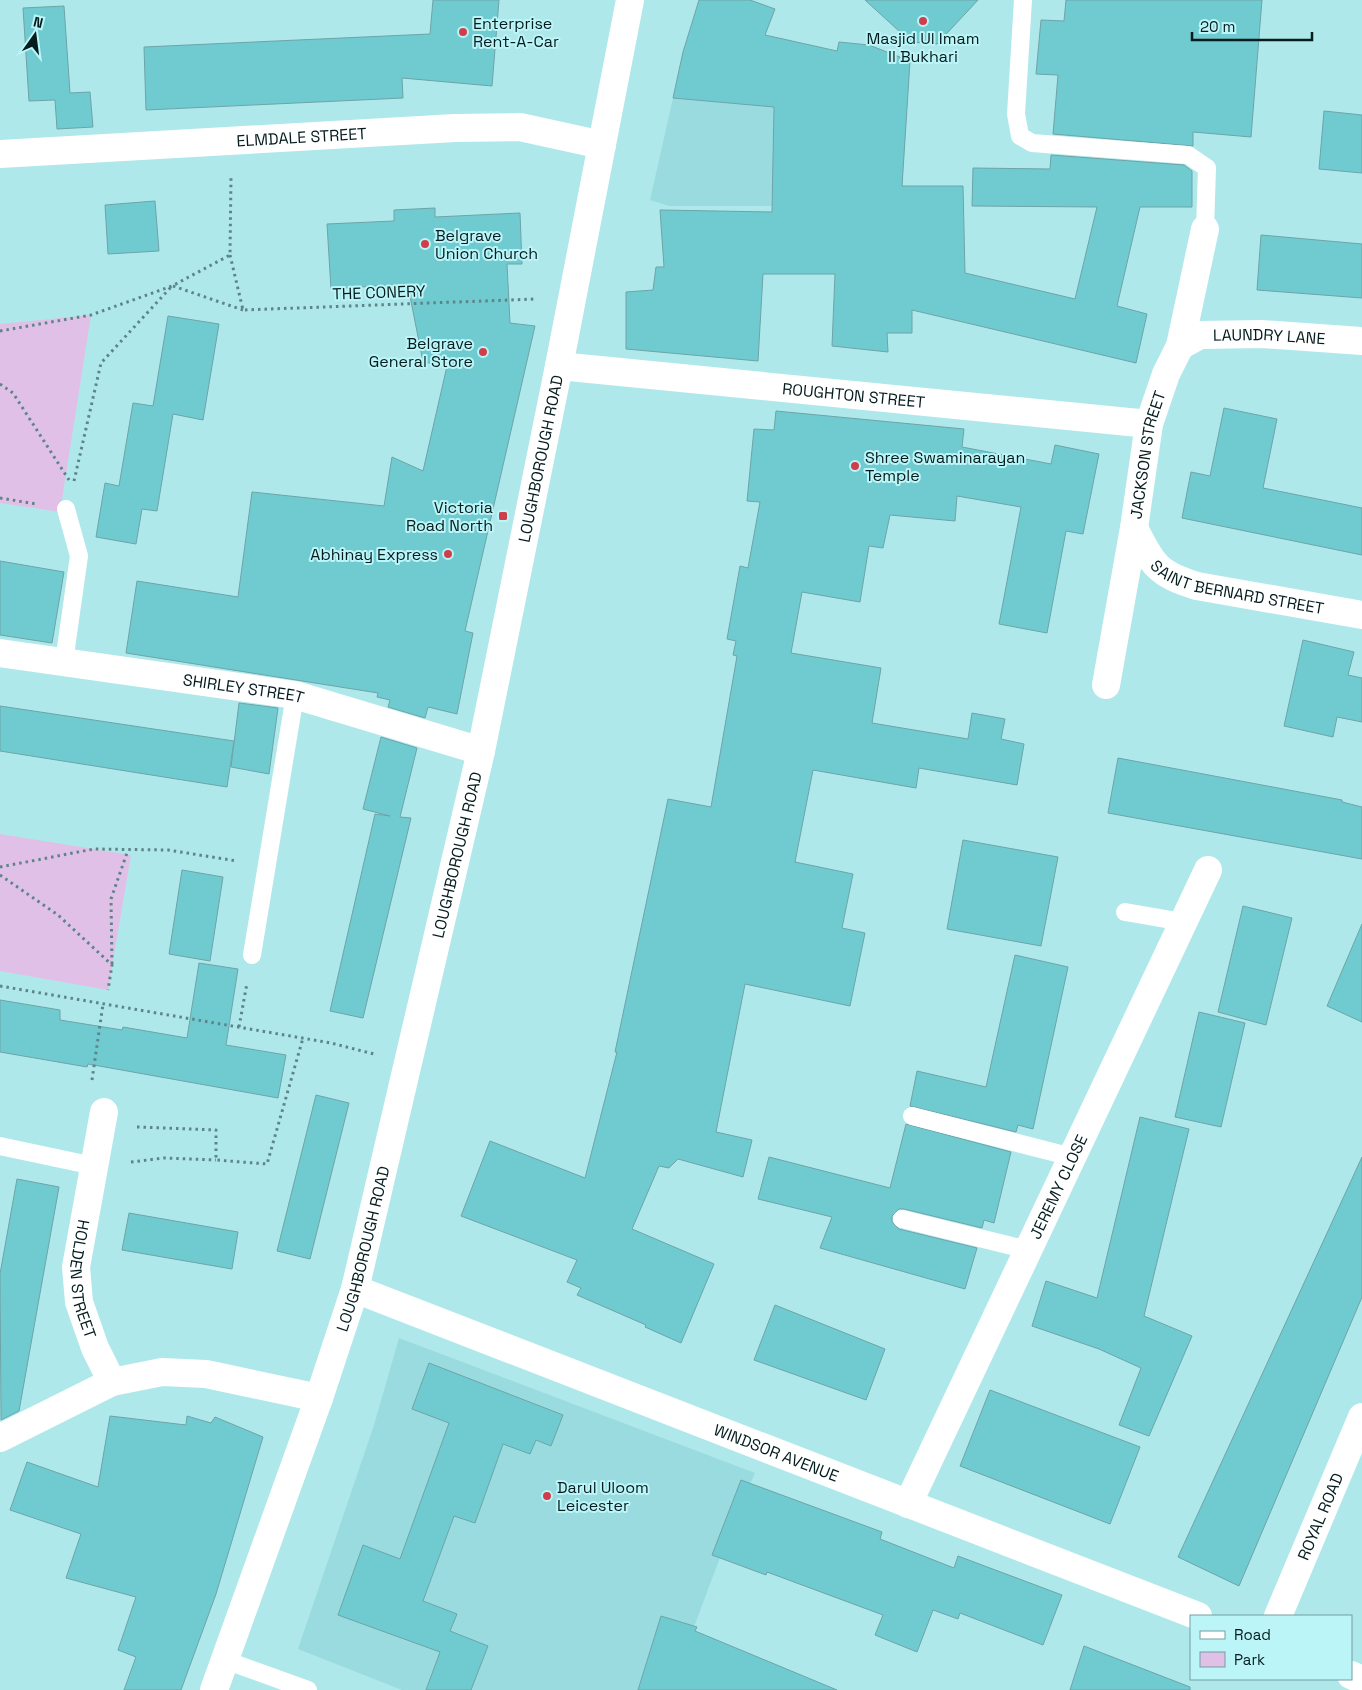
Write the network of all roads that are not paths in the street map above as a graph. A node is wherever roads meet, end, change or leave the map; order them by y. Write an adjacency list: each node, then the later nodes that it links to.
1 (630, 0): 3 (street, LOUGHBOROUGH ROAD)
2 (1023, 0): 5 (lane)
3 (602, 146): 4 (street, ELMDALE STREET); 8 (street, LOUGHBOROUGH ROAD)
4 (0, 154)
5 (1205, 229): 7 (street, JACKSON STREET)
6 (1362, 340): 7 (street, LAUNDRY LANE)
7 (1180, 346): 9 (street, JACKSON STREET)
8 (559, 366): 9 (street, ROUGHTON STREET); 17 (street, LOUGHBOROUGH ROAD)
9 (1149, 424): 11 (street, JACKSON STREET)
10 (66, 509): 14 (lane)
11 (1134, 528): 12 (street, SAINT BERNARD STREET); 15 (street, JACKSON STREET)
12 (1362, 616)
13 (0, 652): 14 (street, SHIRLEY STREET)
14 (64, 662): 16 (street, SHIRLEY STREET)
15 (1106, 685)
16 (295, 695): 17 (street, SHIRLEY STREET); 21 (lane)
17 (481, 751): 29 (street, LOUGHBOROUGH ROAD)
18 (1208, 870): 20 (street, JEREMY CLOSE)
19 (1125, 912): 20 (lane)
20 (1183, 922): 25 (street, JEREMY CLOSE)
21 (252, 955)
22 (912, 1116): 25 (lane)
23 (103, 1119): 26 (street, HOLDEN STREET)
24 (0, 1146): 26 (lane)
25 (1072, 1157): 28 (street, JEREMY CLOSE)
26 (94, 1166): 30 (street, HOLDEN STREET)
27 (902, 1219): 28 (lane)
28 (1028, 1250): 34 (street, JEREMY CLOSE)
29 (355, 1289): 31 (street, LOUGHBOROUGH ROAD); 34 (street, WINDSOR AVENUE)
30 (112, 1382): 31 (street); 33 (street)
31 (320, 1398): 37 (street, LOUGHBOROUGH ROAD)
32 (1362, 1417): 36 (street, ROYAL ROAD)
33 (0, 1438)
34 (908, 1504): 35 (street, WINDSOR AVENUE)
35 (1195, 1615)
36 (1278, 1615)
37 (225, 1660): 38 (street, LOUGHBOROUGH ROAD); 39 (lane)
38 (214, 1690)
39 (308, 1690)

